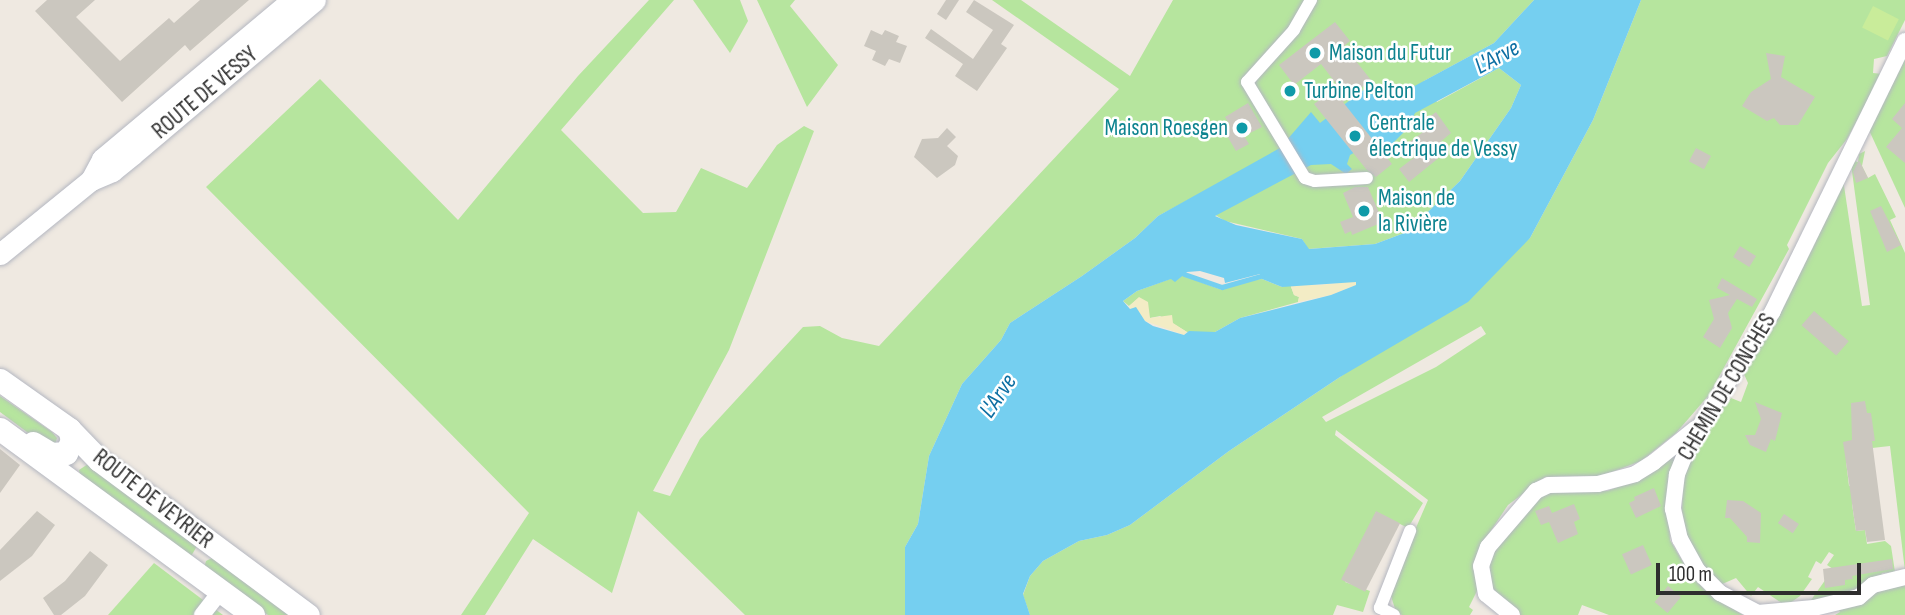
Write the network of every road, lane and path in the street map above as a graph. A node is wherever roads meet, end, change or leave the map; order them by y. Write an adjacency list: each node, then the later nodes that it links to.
1 (292, 0): 6 (street, ROUTE DE VESSY)
2 (315, 0): 6 (street, ROUTE DE VESSY)
3 (1311, 0): 5 (street)
4 (1905, 41): 10 (street, CHEMIN DE CONCHES)
5 (1367, 178)
6 (91, 180): 7 (street, ROUTE DE VESSY)
7 (0, 254)
8 (0, 380): 12 (main road, ROUTE DE VEYRIER)
9 (0, 418): 12 (main road)
10 (1700, 425): 16 (street, CHEMIN DE CONCHES); 23 (street)
11 (0, 429): 15 (main road, ROUTE DE VEYRIER)
12 (69, 429): 14 (main road, ROUTE DE VEYRIER)
13 (1410, 531): 18 (street)
14 (214, 545): 15 (main road); 21 (main road, ROUTE DE VEYRIER)
15 (194, 571): 17 (main road, ROUTE DE VEYRIER)
16 (1905, 577)
17 (221, 592): 19 (street); 20 (main road, ROUTE DE VEYRIER)
18 (1379, 612): 22 (street)
19 (202, 615)
20 (253, 615)
21 (308, 615)
22 (1394, 615)
23 (1512, 615)

